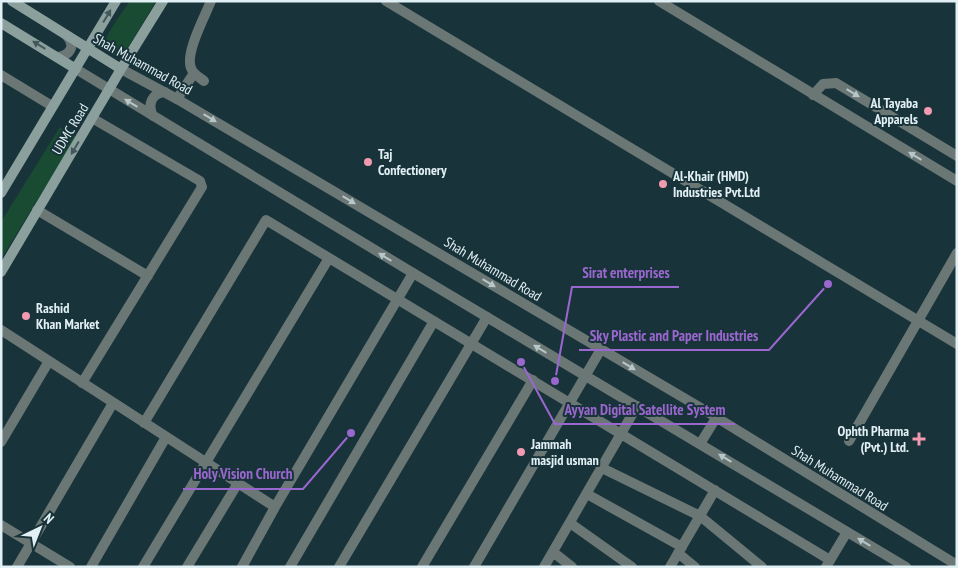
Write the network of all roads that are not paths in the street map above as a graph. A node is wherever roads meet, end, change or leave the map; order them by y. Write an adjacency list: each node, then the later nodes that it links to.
1 (12, 1): 8 (main road, Shah Muhammad Road)
2 (116, 1): 9 (main road, UDMC Road, one-way to 2)
3 (163, 1): 12 (main road, UDMC Road)
4 (211, 1): 13 (street)
5 (386, 1): 35 (street)
6 (659, 1): 18 (street)
7 (1, 23): 10 (main road, one-way to 7)
8 (67, 36): 9 (main road, Shah Muhammad Road); 10 (street)
9 (87, 49): 11 (main road, UDMC Road); 12 (main road, Shah Muhammad Road)
10 (57, 57): 11 (main road)
11 (76, 68): 16 (street); 20 (main road, UDMC Road)
12 (121, 69): 16 (main road, UDMC Road); 17 (street, Shah Muhammad Road)
13 (194, 74): 15 (street); 19 (street)
14 (1, 75): 20 (street)
15 (204, 81)
16 (110, 89): 21 (street, one-way to 16); 22 (main road, UDMC Road)
17 (165, 92): 19 (street, Shah Muhammad Road); 21 (street)
18 (813, 95): 23 (street, one-way to 23); 24 (street, one-way to 18)
19 (177, 98): 39 (street, Shah Muhammad Road, one-way to 39)
20 (52, 106): 25 (main road, UDMC Road)
21 (153, 116): 30 (street, one-way to 21)
22 (92, 118): 26 (main road, UDMC Road, one-way to 26); 31 (street)
23 (957, 156)
24 (957, 181)
25 (1, 193)
26 (37, 210): 29 (main road, UDMC Road); 31 (street)
27 (957, 252): 35 (street)
28 (329, 258): 32 (street); 48 (street); 54 (street)
29 (1, 272)
30 (413, 273): 32 (street); 33 (street)
31 (148, 276): 43 (street)
32 (396, 298): 34 (street); 59 (street)
33 (486, 317): 37 (street); 41 (street, one-way to 33)
34 (434, 321): 37 (street); 75 (street)
35 (917, 321): 38 (street); 51 (street)
36 (1, 330): 40 (street)
37 (471, 343): 42 (street); 76 (street)
38 (957, 344)
39 (601, 349): 41 (street); 47 (street, Shah Muhammad Road, one-way to 47)
40 (50, 362): 43 (street); 52 (street)
41 (586, 376): 45 (street); 46 (street)
42 (532, 380): 45 (street); 77 (street)
43 (82, 383): 44 (street)
44 (113, 402): 48 (street); 64 (street)
45 (570, 403): 49 (street); 78 (street)
46 (637, 406): 49 (street); 53 (street)
47 (716, 418): 53 (street); 68 (street, Shah Muhammad Road)
48 (144, 423): 50 (street)
49 (621, 434): 55 (street); 57 (street)
50 (166, 437): 54 (street); 71 (street)
51 (849, 441)
52 (1, 442)
53 (700, 444): 63 (street, one-way to 53)
54 (206, 463): 56 (street); 72 (street)
55 (602, 468): 58 (street); 60 (street)
56 (238, 483): 59 (street); 73 (street)
57 (715, 490): 60 (street); 67 (street)
58 (587, 494): 61 (street); 65 (street)
59 (275, 507): 74 (street)
60 (700, 516): 65 (street); 84 (street)
61 (570, 523): 66 (street); 81 (street)
62 (1, 525): 64 (street)
63 (847, 532): 67 (street); 85 (street, one-way to 63)
64 (32, 544): 69 (street); 70 (street)
65 (680, 550): 82 (street); 83 (street)
66 (553, 552): 79 (street); 80 (street)
67 (830, 564)
68 (957, 565)
69 (17, 567)
70 (70, 567)
71 (91, 567)
72 (143, 567)
73 (187, 567)
74 (242, 567)
75 (290, 567)
76 (339, 567)
77 (422, 567)
78 (474, 567)
79 (544, 567)
80 (572, 567)
81 (632, 567)
82 (670, 567)
83 (695, 567)
84 (762, 567)
85 (906, 567)

